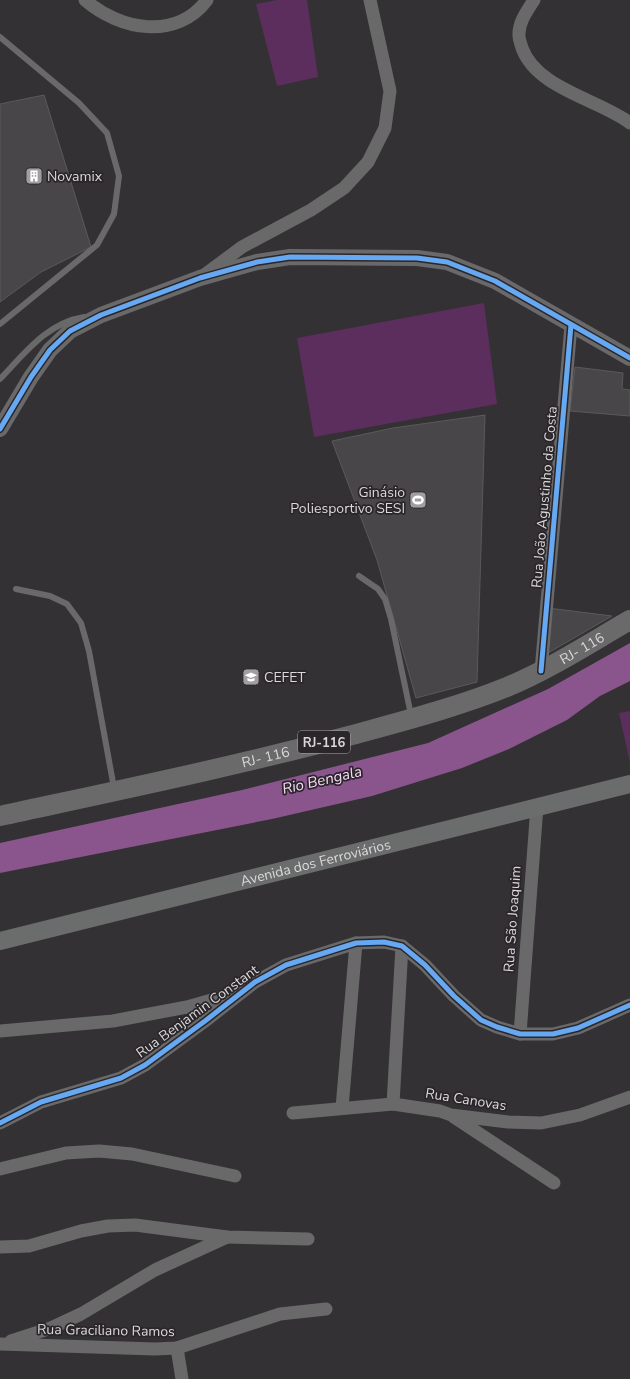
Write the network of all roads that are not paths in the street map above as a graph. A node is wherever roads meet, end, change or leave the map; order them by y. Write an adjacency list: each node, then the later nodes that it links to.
1 (85, 0): 2 (street)
2 (207, 0)
3 (370, 0): 7 (street)
4 (534, 0): 6 (street)
5 (0, 37): 9 (lane)
6 (630, 123)
7 (200, 278): 8 (street); 10 (street)
8 (101, 314): 12 (lane); 13 (street)
9 (0, 324)
10 (571, 325): 11 (street); 17 (street, Rua João Agustinho da Costa)
11 (630, 358)
12 (0, 379)
13 (0, 428)
14 (359, 576): 18 (lane)
15 (16, 589): 20 (lane)
16 (630, 620): 17 (main road, RJ- 116 / RJ-116)
17 (541, 671): 18 (main road, RJ- 116 / RJ-116)
18 (412, 719): 20 (main road, RJ- 116 / RJ-116)
19 (630, 784): 21 (main road, Avenida dos Ferroviários)
20 (115, 791): 22 (main road, RJ- 116 / RJ-116)
21 (537, 806): 23 (main road, Avenida dos Ferroviários); 29 (street, Rua São Joaquim)
22 (0, 816)
23 (0, 941)
24 (356, 943): 25 (street, Rua Benjamin Constant); 26 (street, Rua Benjamin Constant); 32 (street)
25 (402, 946): 29 (street, Rua Benjamin Constant); 31 (street)
26 (241, 992): 28 (street, Rua Benjamin Constant); 35 (street, Rua Benjamin Constant)
27 (630, 1005): 29 (street, Rua Benjamin Constant)
28 (0, 1031)
29 (520, 1034)
30 (630, 1097): 34 (street, Rua Canovas)
31 (393, 1104): 32 (street, Rua Canovas); 34 (street, Rua Canovas)
32 (342, 1108): 33 (street, Rua Canovas)
33 (293, 1113)
34 (451, 1115): 38 (street)
35 (0, 1123)
36 (1, 1166): 37 (street)
37 (235, 1176)
38 (554, 1183)
39 (227, 1237): 40 (street); 41 (street); 43 (street)
40 (308, 1239)
41 (0, 1247)
42 (326, 1309): 44 (street, Rua Graciliano Ramos)
43 (2, 1344): 44 (street, Rua Graciliano Ramos)
44 (177, 1348): 45 (street)
45 (182, 1379)

